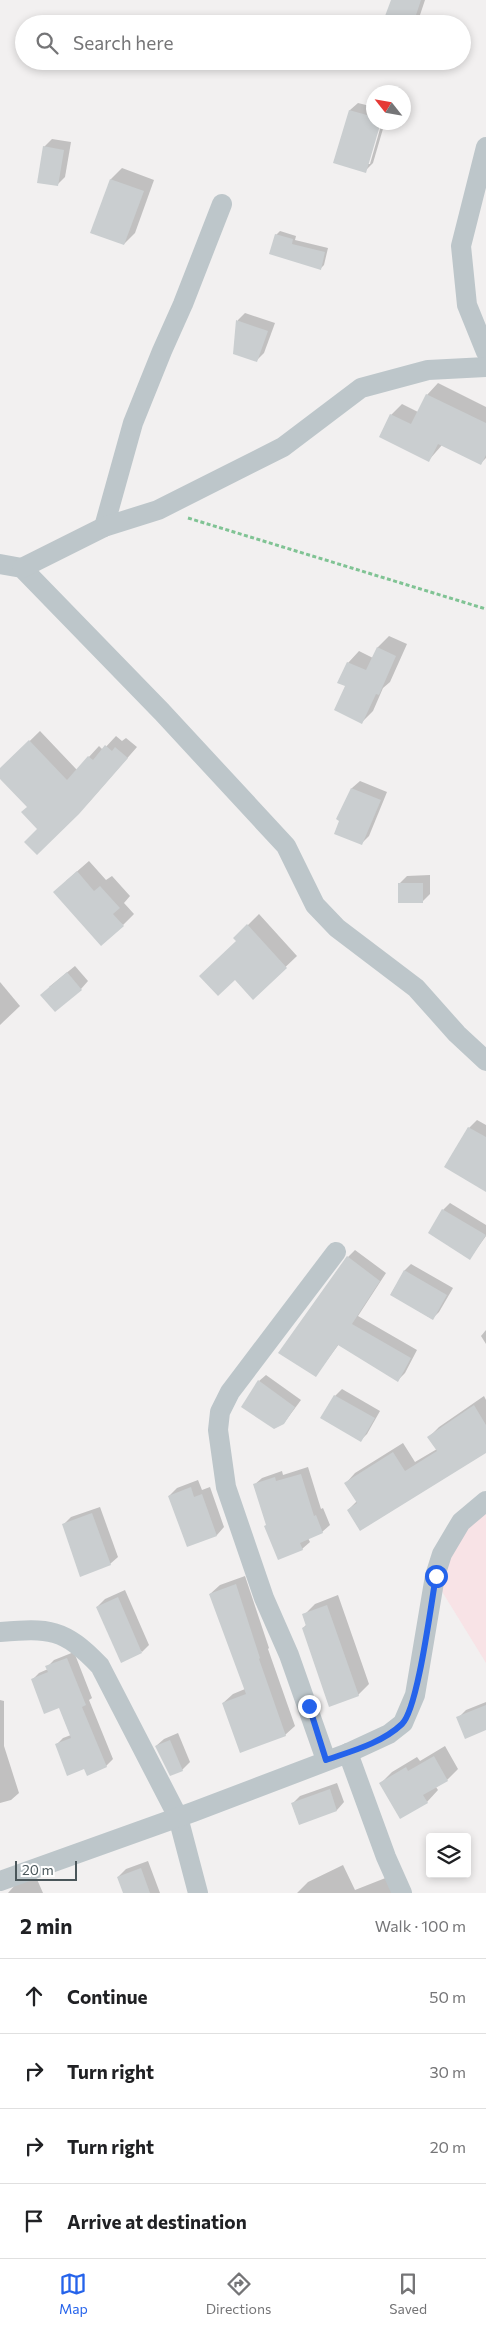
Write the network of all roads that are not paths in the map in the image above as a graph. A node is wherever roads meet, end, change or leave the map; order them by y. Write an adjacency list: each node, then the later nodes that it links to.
1 (486, 147): 3 (street)
2 (222, 204): 5 (street)
3 (486, 352)
4 (486, 367): 5 (street)
5 (104, 527): 7 (street)
6 (0, 564): 7 (street)
7 (22, 568): 8 (street)
8 (486, 1061)
9 (336, 1252): 13 (street)
10 (486, 1501): 12 (street)
11 (0, 1632): 14 (street)
12 (348, 1753): 13 (street); 17 (street)
13 (326, 1760): 14 (street)
14 (178, 1817): 15 (street); 16 (street)
15 (0, 1881)
16 (198, 1893)
17 (402, 1893)

